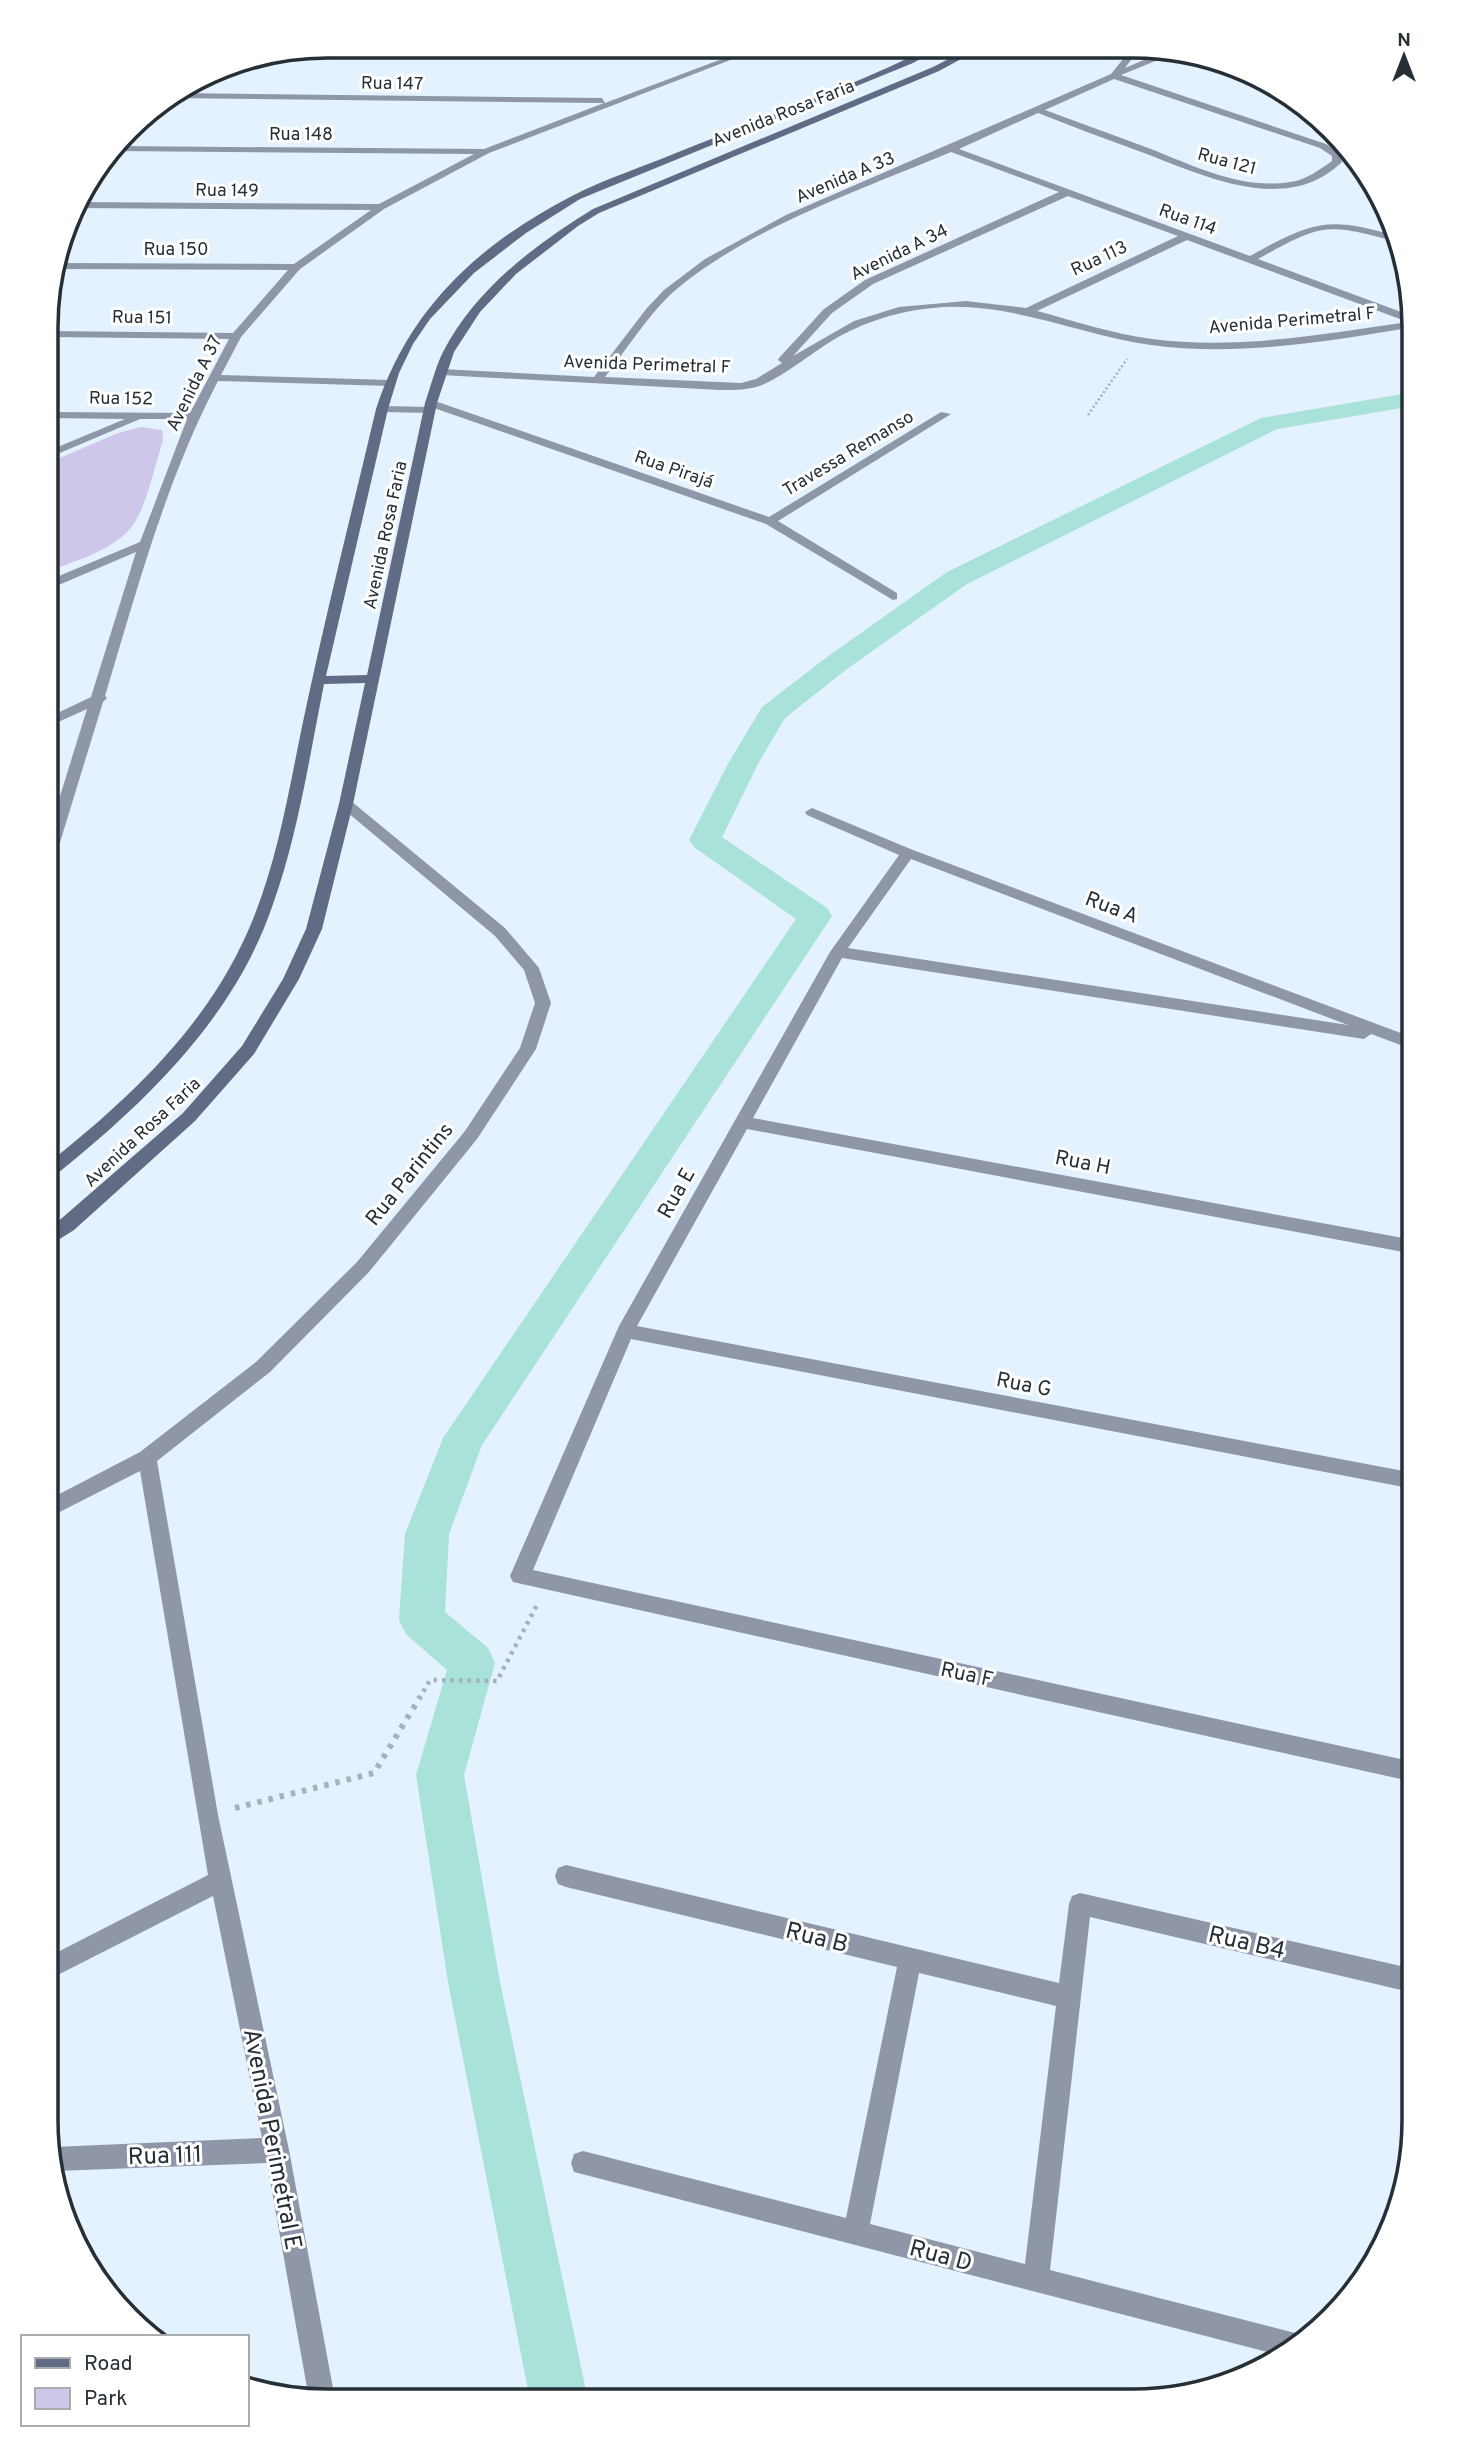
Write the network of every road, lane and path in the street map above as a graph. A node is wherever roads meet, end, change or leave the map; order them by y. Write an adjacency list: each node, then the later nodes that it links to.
1 (734, 58): 8 (street, Avenida A 37)
2 (917, 58): 31 (street, Avenida Rosa Faria)
3 (958, 58): 27 (street, Avenida Rosa Faria)
4 (1128, 58): 6 (street, Avenida A 33)
5 (1156, 59): 6 (street)
6 (1114, 76): 9 (street, Avenida A 33); 9 (street, Rua 121)
7 (188, 96): 8 (street, Rua 147)
8 (612, 101): 12 (street, Avenida A 37)
9 (1037, 110): 11 (street, Avenida A 33)
10 (124, 149): 12 (street, Rua 148)
11 (951, 149): 13 (street, Rua 114); 30 (street, Avenida A 33)
12 (486, 151): 15 (street, Avenida A 37)
13 (1066, 194): 17 (street, Rua 114); 28 (street, Avenida A 34)
14 (87, 205): 15 (street, Rua 149)
15 (381, 208): 20 (street, Avenida A 37)
16 (1386, 236): 18 (street)
17 (1185, 237): 18 (street, Rua 114); 21 (street, Rua 113)
18 (1250, 260): 22 (street, Rua 114)
19 (65, 266): 20 (street, Rua 150)
20 (296, 267): 25 (street, Avenida A 37)
21 (1028, 311): 26 (street, Avenida Perimetral F); 28 (street, Avenida Perimetral F)
22 (1402, 317)
23 (1402, 324): 26 (street, Avenida Perimetral F)
24 (58, 334): 25 (street, Rua 151)
25 (236, 336): 29 (street, Avenida A 37)
26 (1140, 341): 36 (path)
27 (442, 372): 30 (street, Avenida Perimetral F); 32 (street, Avenida Rosa Faria)
28 (771, 374): 30 (street, Avenida Perimetral F)
29 (214, 378): 31 (street); 38 (street, Avenida A 37)
30 (597, 380)
31 (390, 383): 33 (street, Avenida Rosa Faria)
32 (430, 407): 33 (street, Rua Pirajá); 40 (street, Rua Pirajá); 44 (street, Avenida Rosa Faria)
33 (382, 409): 45 (street, Avenida Rosa Faria)
34 (945, 414): 40 (street, Travessa Remanso)
35 (58, 415): 37 (street, Rua 152)
36 (1088, 415)
37 (141, 416): 38 (street, Rua 152); 39 (street)
38 (194, 416): 41 (street, Avenida A 37)
39 (58, 451)
40 (770, 521): 43 (street, Rua Pirajá)
41 (145, 544): 42 (street); 46 (street, Avenida A 37)
42 (58, 581)
43 (893, 596)
44 (372, 679): 45 (street); 48 (street, Avenida Rosa Faria)
45 (318, 680): 56 (street, Avenida Rosa Faria)
46 (100, 698): 47 (street); 50 (street, Avenida A 37)
47 (58, 718)
48 (346, 804): 57 (street, Avenida Rosa Faria); 60 (street, Rua Parintins)
49 (812, 812): 51 (street, Rua A)
50 (58, 828)
51 (908, 853): 52 (street, Rua E); 53 (street, Rua A)
52 (838, 952): 53 (street, Rua A); 55 (street, Rua E)
53 (1398, 1038): 54 (street, Rua A)
54 (1402, 1040)
55 (743, 1122): 58 (street, Rua H); 59 (street, Rua E)
56 (58, 1163)
57 (58, 1232)
58 (1402, 1245)
59 (625, 1331): 61 (street, Rua G); 63 (street, Rua E)
60 (146, 1458): 62 (street, Rua Parintins); 66 (street, Avenida Perimetral E)
61 (1402, 1479)
62 (58, 1505)
63 (520, 1576): 64 (street, Rua F)
64 (548, 1582): 65 (street, Rua F); 66 (path)
65 (1402, 1769)
66 (207, 1815): 68 (street, Avenida Perimetral E)
67 (566, 1876): 69 (street, Rua B)
68 (221, 1880): 70 (street); 73 (street, Avenida Perimetral E)
69 (910, 1959): 72 (street, Rua B); 76 (street)
70 (58, 1964)
71 (1402, 1978): 72 (street, Rua B4)
72 (1068, 1997): 77 (street)
73 (277, 2150): 74 (street, Rua 111); 79 (street, Avenida Perimetral E)
74 (61, 2159)
75 (583, 2162): 76 (street, Rua D)
76 (856, 2233): 77 (street, Rua D)
77 (1036, 2279): 78 (street, Rua D)
78 (1284, 2343)
79 (320, 2389)

